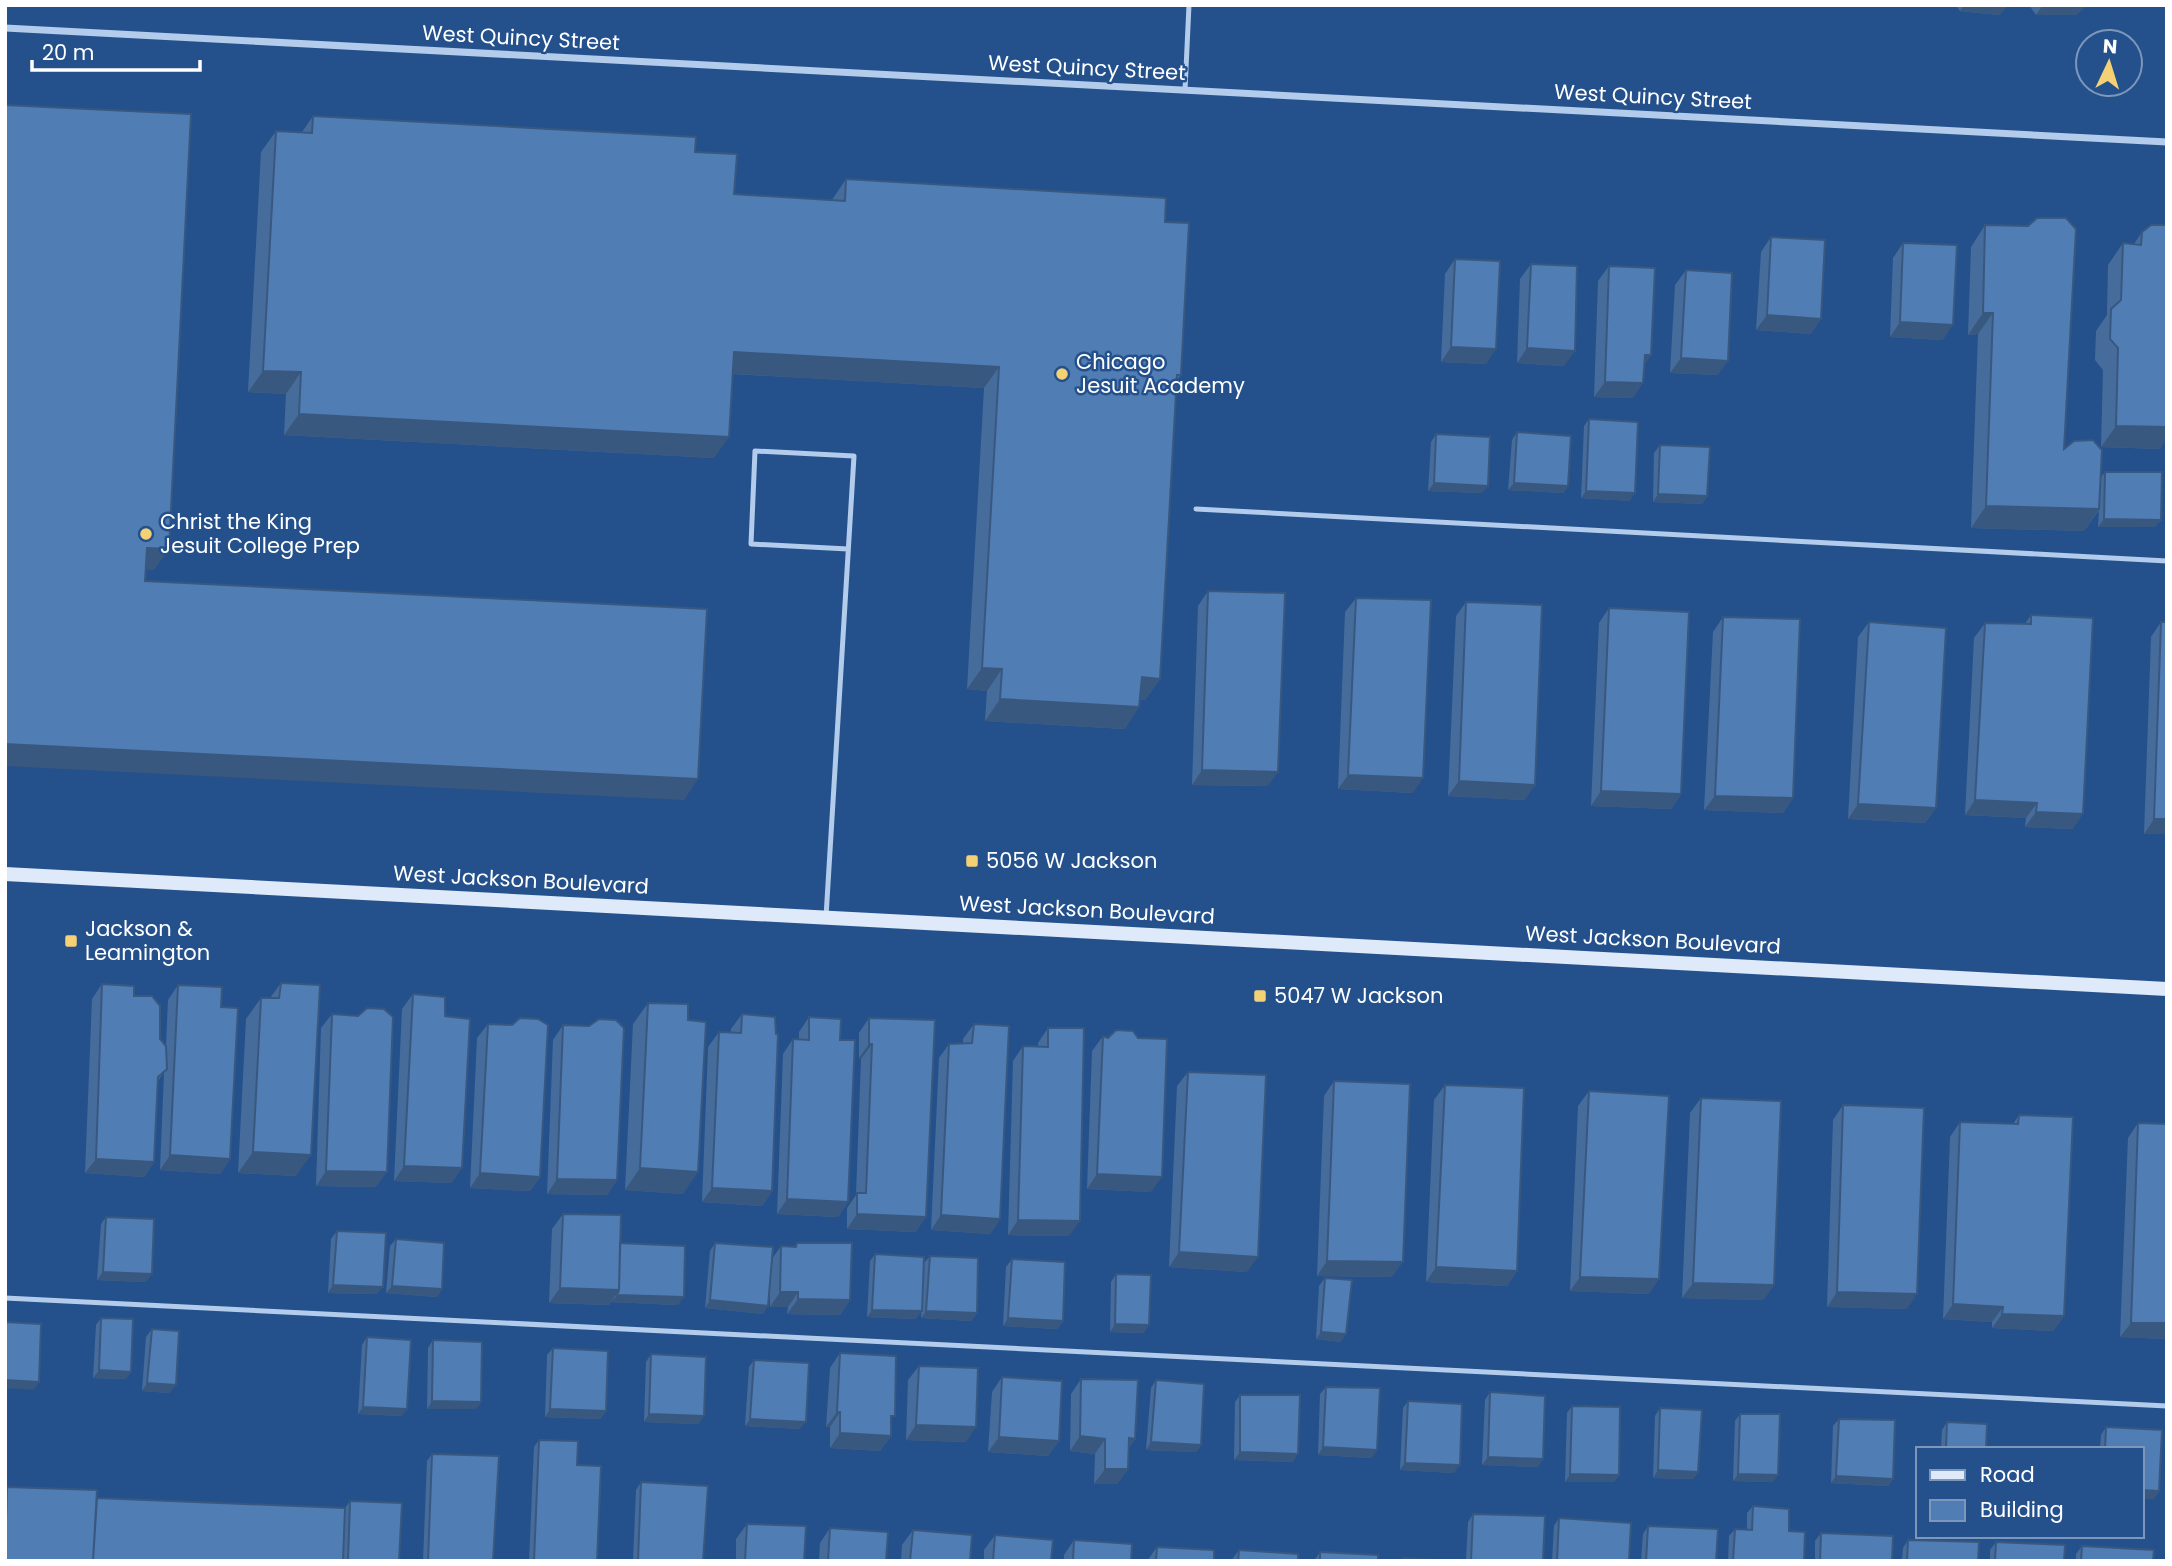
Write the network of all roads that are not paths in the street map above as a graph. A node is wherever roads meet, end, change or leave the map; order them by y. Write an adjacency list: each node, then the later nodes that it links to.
1 (1189, 5): 3 (lane)
2 (5, 28): 3 (street, West Quincy Street)
3 (1185, 90): 4 (street, West Quincy Street)
4 (2167, 142)
5 (1196, 509): 7 (lane)
6 (848, 550): 6 (lane); 9 (lane)
7 (2167, 561)
8 (5, 874): 9 (street, West Jackson Boulevard)
9 (826, 917): 10 (street, West Jackson Boulevard)
10 (2167, 989)
11 (5, 1298): 12 (lane)
12 (2167, 1406)

